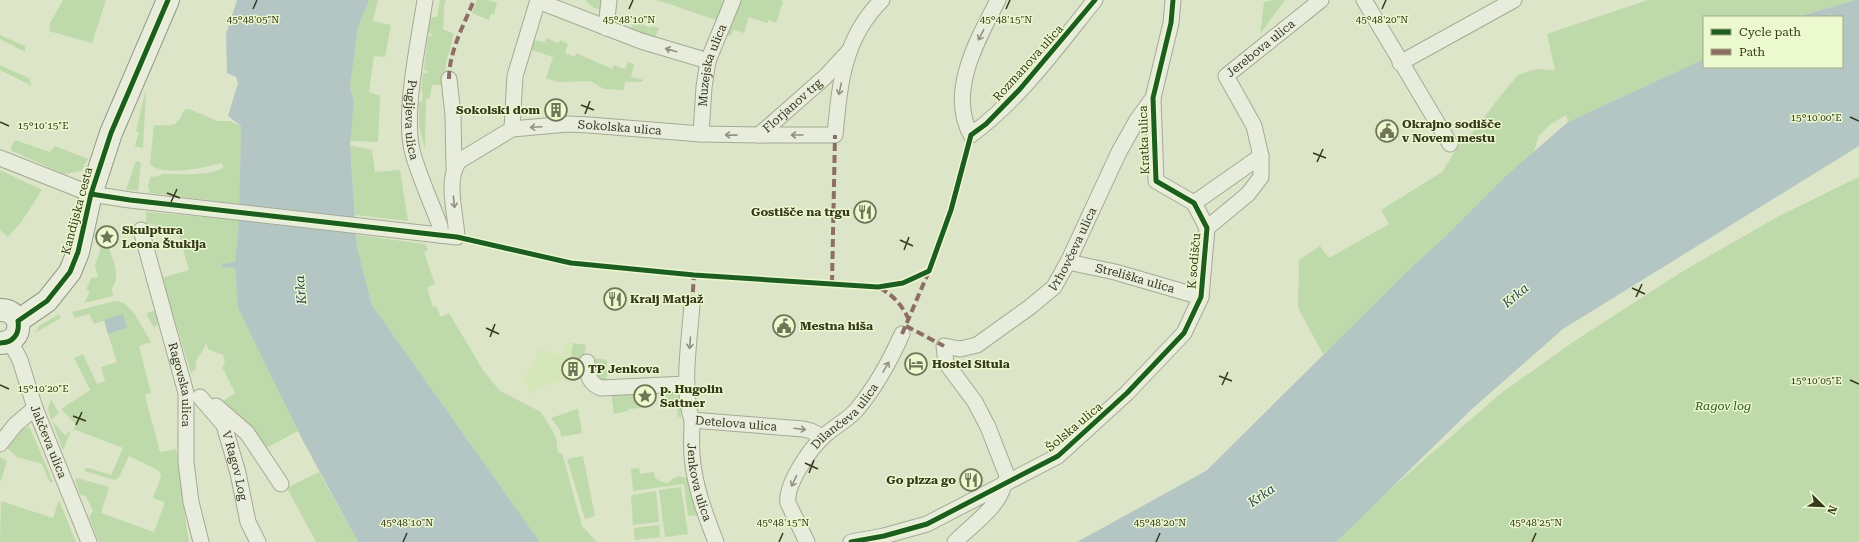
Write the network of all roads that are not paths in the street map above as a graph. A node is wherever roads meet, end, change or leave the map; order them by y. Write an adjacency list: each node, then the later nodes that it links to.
1 (168, 0): 29 (main road, Kandijska cesta)
2 (425, 0): 33 (street, Pugljeva ulica)
3 (538, 0): 14 (street); 22 (street)
4 (610, 0): 16 (street)
5 (733, 0): 18 (street, Muzejska ulica)
6 (868, 0): 15 (street)
7 (882, 0): 15 (street)
8 (998, 0): 9 (street, Rozmanova ulica, one-way to 9)
9 (1095, 0)
10 (1173, 0): 21 (street)
11 (1321, 0): 26 (street, Jerebova ulica)
12 (1364, 0): 19 (street)
13 (1514, 0): 19 (street)
14 (563, 5): 16 (street)
15 (867, 18): 17 (street)
16 (606, 28): 18 (street, one-way to 16)
17 (849, 51): 24 (street, Florjanov trg); 24 (street, one-way to 24)
18 (708, 61): 23 (street, Muzejska ulica)
19 (1400, 63): 25 (street)
20 (449, 79): 28 (street)
21 (1153, 98): 30 (street, Kratka ulica); 34 (street, Vrhovčeva ulica)
22 (512, 128): 23 (street, Sokolska ulica, one-way to 22); 28 (street, Sokolska ulica)
23 (701, 134): 24 (street, Florjanov trg, one-way to 23)
24 (758, 135)
25 (1450, 144)
26 (1261, 156): 30 (street); 31 (street)
27 (0, 158): 29 (street)
28 (454, 168): 33 (street, one-way to 33)
29 (92, 194): 33 (street); 38 (main road, Kandijska cesta)
30 (1194, 203): 31 (street, K sodišču)
31 (1207, 228): 35 (street, K sodišču)
32 (141, 230): 43 (street, Ragovska ulica)
33 (439, 235)
34 (1068, 262): 35 (street, Streliška ulica); 48 (street, Vrhovčeva ulica)
35 (1201, 297): 48 (street, Šolska ulica)
36 (692, 304): 42 (street, Detelova ulica, one-way to 42)
37 (0, 310): 38 (main road)
38 (18, 321): 40 (main road)
39 (902, 334): 46 (street, Dilančeva ulica, one-way to 39)
40 (5, 342): 44 (street, Jakčeva ulica)
41 (587, 362): 42 (street)
42 (687, 384): 45 (street, Detelova ulica)
43 (193, 395): 49 (street, V Ragov Log); 51 (street, Ragovska ulica); 52 (street, V Ragov Log)
44 (35, 408): 47 (street); 50 (street, Jakčeva ulica)
45 (692, 420): 46 (street, Detelova ulica, one-way to 46); 53 (street, Jenkova ulica)
46 (823, 437): 54 (street, Dilančeva ulica, one-way to 54)
47 (0, 444)
48 (1006, 482): 55 (street, Šolska ulica); 56 (street)
49 (281, 484)
50 (89, 542)
51 (201, 542)
52 (258, 542)
53 (716, 542)
54 (807, 542)
55 (851, 542)
56 (955, 542)

